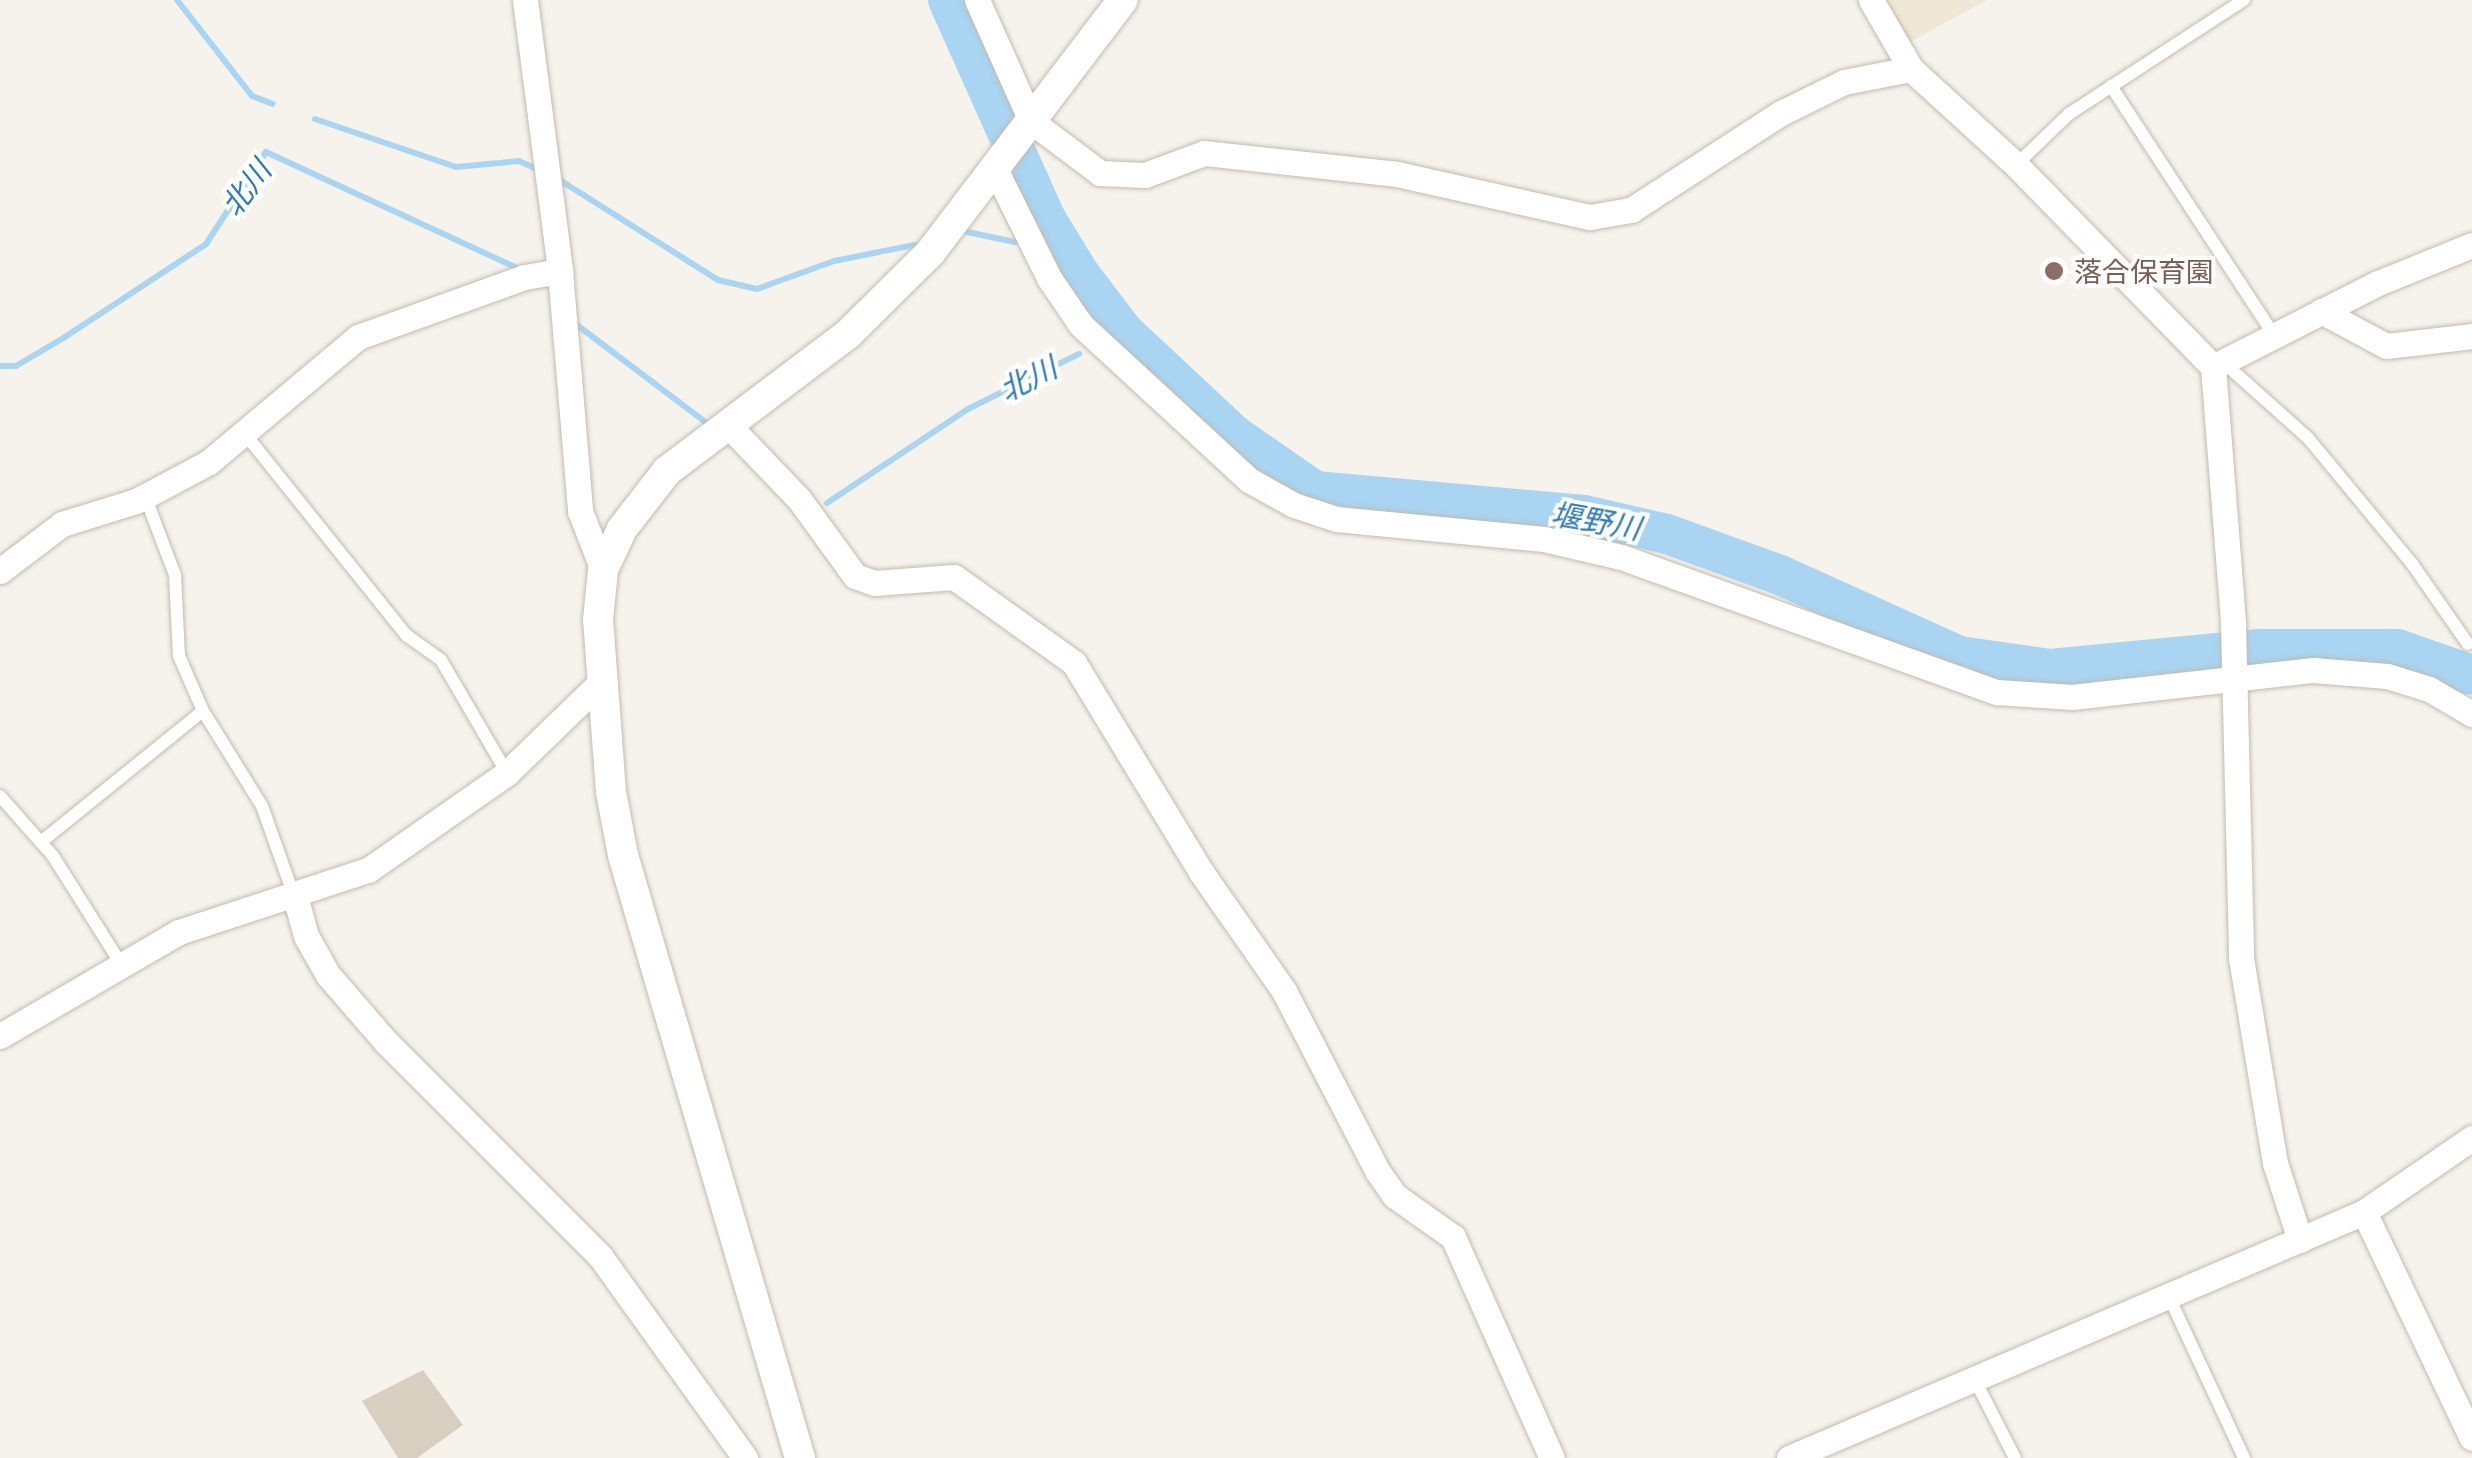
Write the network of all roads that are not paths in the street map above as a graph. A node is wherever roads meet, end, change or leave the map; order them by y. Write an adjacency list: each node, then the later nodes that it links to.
1 (525, 0): 12 (street)
2 (977, 0): 8 (street)
3 (1123, 0): 8 (street)
4 (1871, 0): 6 (street)
5 (2244, 0): 7 (lane)
6 (1911, 69): 8 (street); 9 (street)
7 (2111, 86): 9 (lane); 14 (lane)
8 (1028, 125): 10 (street)
9 (2016, 165): 16 (street)
10 (997, 166): 17 (street); 23 (street)
11 (2472, 245): 13 (street)
12 (560, 271): 18 (street); 20 (street)
13 (2321, 312): 14 (street); 15 (street)
14 (2274, 336): 16 (street)
15 (2472, 336)
16 (2218, 364): 22 (lane); 23 (street)
17 (728, 425): 20 (street); 41 (street)
18 (245, 434): 19 (street); 27 (lane)
19 (145, 496): 21 (street); 25 (lane)
20 (603, 570): 24 (street)
21 (0, 571)
22 (2468, 644)
23 (2234, 677): 26 (street); 35 (street)
24 (602, 681): 27 (street); 40 (street)
25 (203, 711): 29 (lane); 30 (lane)
26 (2472, 714)
27 (507, 773): 30 (street)
28 (0, 796): 29 (lane)
29 (41, 842): 31 (lane)
30 (295, 896): 31 (street); 39 (street)
31 (121, 964): 32 (street)
32 (0, 1036)
33 (2472, 1138): 34 (street)
34 (2364, 1212): 35 (street); 38 (street)
35 (2300, 1240): 36 (street)
36 (2169, 1298): 37 (street); 44 (lane)
37 (1976, 1382): 42 (street); 43 (lane)
38 (2472, 1438)
39 (746, 1458)
40 (800, 1458)
41 (1552, 1458)
42 (1789, 1458)
43 (2014, 1458)
44 (2244, 1458)

